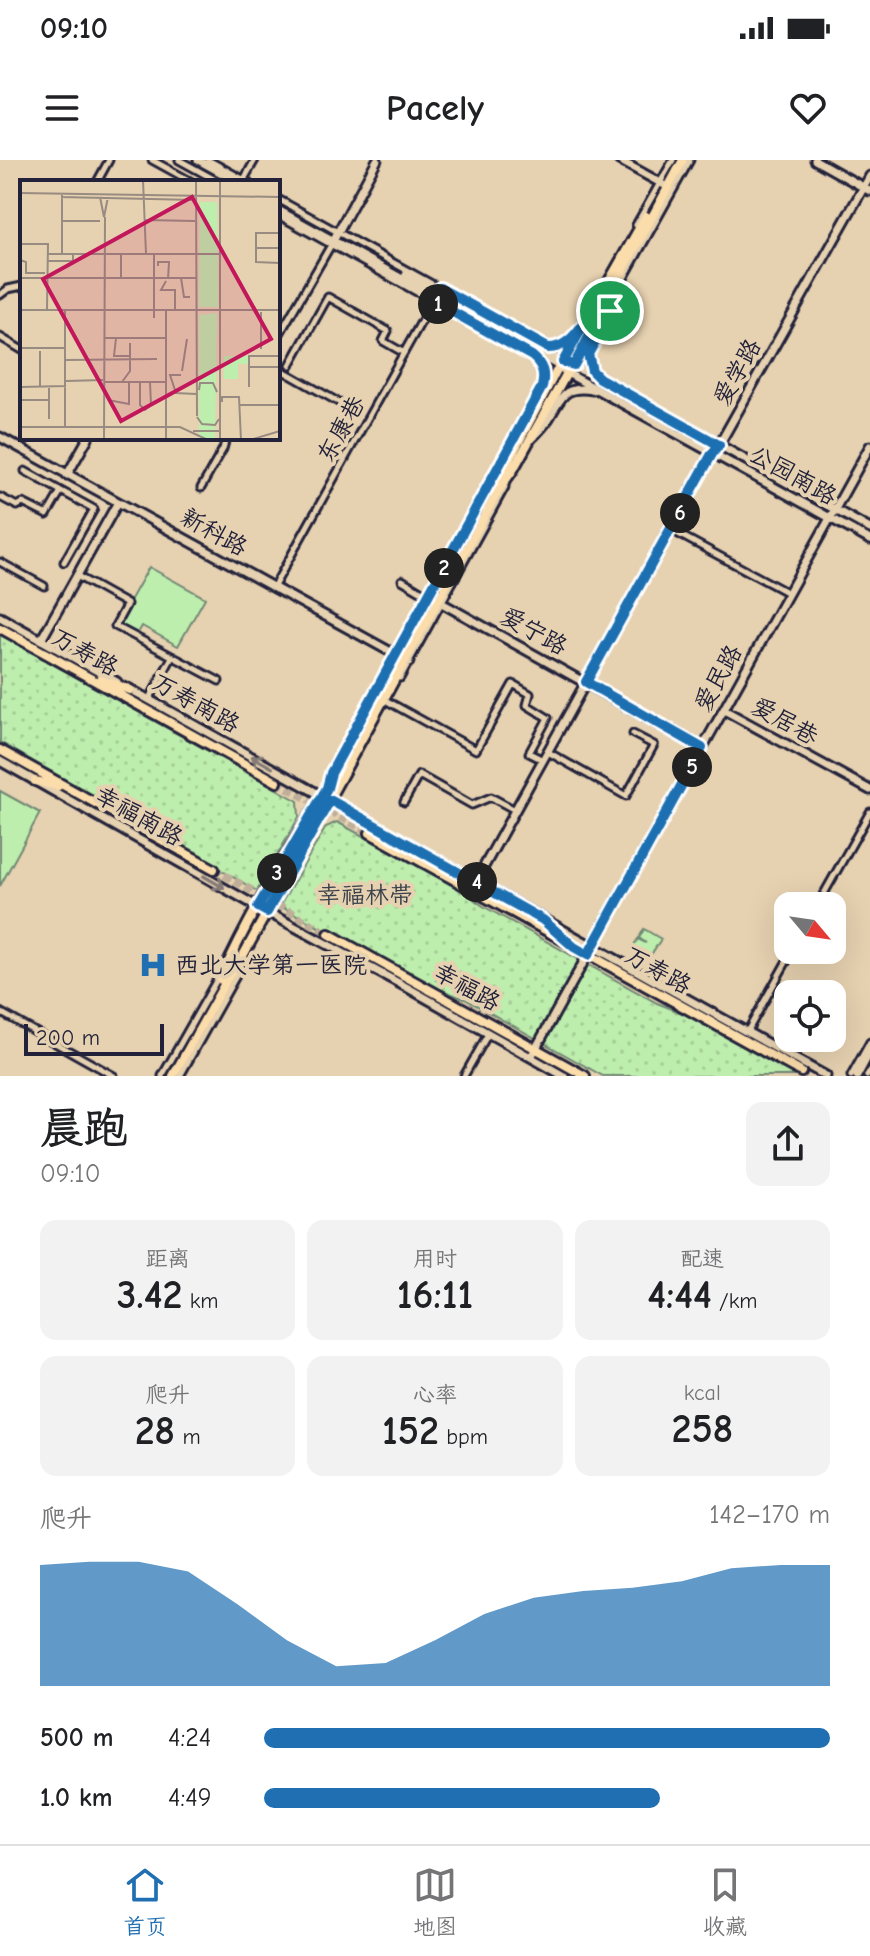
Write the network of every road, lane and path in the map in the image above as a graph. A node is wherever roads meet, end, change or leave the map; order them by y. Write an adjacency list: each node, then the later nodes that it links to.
1 (109, 160): 14 (street)
2 (152, 160): 15 (street)
3 (179, 160): 16 (street)
4 (189, 160): 17 (main road)
5 (198, 160): 18 (main road)
6 (208, 160): 19 (street)
7 (255, 160): 20 (street)
8 (377, 160): 24 (main road)
9 (619, 160): 21 (main road)
10 (678, 160): 21 (main road)
11 (690, 160): 28 (street)
12 (815, 160): 22 (main road)
13 (870, 176): 22 (main road, 爱学路)
14 (98, 180)
15 (188, 180)
16 (215, 180)
17 (236, 180)
18 (236, 180)
19 (237, 180)
20 (239, 180)
21 (664, 185): 29 (main road); 30 (main road)
22 (867, 189): 48 (main road, 爱学路)
23 (280, 208): 24 (main road, 公园南路)
24 (334, 238): 27 (main road, 公园南路); 31 (street)
25 (20, 286): 26 (street)
26 (0, 295)
27 (436, 295): 30 (street); 34 (street, 东康巷); 35 (main road, 公园南路); 41 (street)
28 (615, 295): 29 (street); 40 (main road)
29 (604, 309): 37 (main road)
30 (585, 322): 35 (main road)
31 (280, 333)
32 (0, 337): 33 (street)
33 (20, 349)
34 (404, 353): 36 (street); 67 (street, 东康巷)
35 (561, 364): 37 (main road, 公园南路); 39 (main road, 公园南路); 41 (main road)
36 (290, 365)
37 (574, 365): 39 (main road); 40 (main road, 公园南路)
38 (280, 369): 43 (street)
39 (567, 373): 42 (main road, 公园南路); 47 (main road)
40 (599, 378): 48 (main road, 公园南路)
41 (544, 389): 69 (main road)
42 (601, 392): 47 (main road); 50 (main road, 公园南路)
43 (347, 407)
44 (0, 437): 52 (main road, 新科路)
45 (87, 440): 52 (main road)
46 (225, 440): 53 (street)
47 (529, 442): 69 (main road)
48 (719, 445): 50 (main road, 爱学路); 57 (main road, 公园南路)
49 (870, 446): 57 (main road, 爱民路)
50 (712, 454): 58 (main road, 公园南路); 60 (main road, 爱学路)
51 (25, 471): 54 (street)
52 (67, 475): 56 (main road, 新科路)
53 (201, 488)
54 (61, 491): 55 (street); 63 (street)
55 (0, 497)
56 (118, 502): 64 (main road); 67 (main road, 新科路)
57 (835, 509): 58 (main road, 爱民路); 59 (main road, 公园南路)
58 (830, 518): 61 (main road, 公园南路); 68 (main road, 爱民路)
59 (870, 529)
60 (671, 530): 68 (street); 77 (main road, 爱学路)
61 (870, 540)
62 (0, 562): 66 (street)
63 (64, 562)
64 (77, 576): 72 (main road); 73 (street)
65 (402, 580): 69 (street)
66 (44, 586)
67 (273, 588): 74 (main road, 新科路)
68 (788, 593): 81 (main road, 爱民路)
69 (436, 600): 74 (main road); 77 (main road, 爱宁路)
70 (0, 617): 72 (main road, 万寿南路)
71 (0, 628): 75 (main road, 万寿路)
72 (41, 640): 78 (main road, 万寿南路)
73 (172, 657): 76 (street); 79 (street)
74 (402, 659): 80 (street); 92 (main road)
75 (76, 670): 78 (main road); 89 (main road, 万寿路)
76 (219, 681)
77 (586, 682): 83 (main road, 爱宁路); 85 (main road, 爱学路)
78 (130, 690): 79 (main road, 万寿南路)
79 (149, 700): 92 (main road, 万寿南路, one-way to 79)
80 (387, 701): 86 (street); 92 (street)
81 (724, 710): 83 (main road, 爱民路); 91 (main road, 爱居巷)
82 (633, 734): 85 (street)
83 (702, 748): 105 (main road, 爱民路)
84 (0, 750): 90 (main road)
85 (548, 752): 86 (main road, 爱学路)
86 (543, 760): 94 (main road, 爱学路)
87 (0, 761): 88 (main road, 幸福南路)
88 (35, 781): 90 (main road); 100 (main road, 幸福南路, one-way to 100)
89 (277, 782)
90 (69, 789): 97 (main road)
91 (870, 790)
92 (326, 794): 98 (main road, 万寿南路); 100 (main road); 101 (main road)
93 (404, 802): 94 (street)
94 (515, 810): 98 (main road, 爱学路)
95 (870, 812): 99 (street)
96 (370, 833): 104 (main road, 万寿路)
97 (214, 869)
98 (476, 881): 102 (main road, 万寿南路)
99 (825, 892)
100 (258, 907): 101 (main road, 幸福南路); 118 (main road)
101 (267, 912): 106 (main road); 109 (main road, 幸福南路)
102 (543, 920): 104 (main road); 105 (main road, 万寿南路)
103 (329, 934): 113 (main road, 幸福路)
104 (574, 947): 105 (main road, 万寿路)
105 (590, 951): 110 (main road, 万寿南路); 113 (main road, 爱民路); 116 (main road, 万寿路)
106 (239, 963): 118 (main road); 119 (street)
107 (785, 964): 110 (street)
108 (0, 1012): 117 (street)
109 (489, 1033): 113 (main road, 幸福南路); 120 (street)
110 (746, 1033): 123 (main road, 万寿南路)
111 (870, 1042): 124 (street)
112 (870, 1052): 124 (main road)
113 (534, 1053): 121 (main road, 幸福南路); 122 (main road, 幸福路)
114 (870, 1062): 124 (main road)
115 (870, 1071): 124 (street)
116 (801, 1072)
117 (114, 1076)
118 (168, 1076)
119 (180, 1076)
120 (464, 1076)
121 (564, 1076)
122 (585, 1076)
123 (826, 1076)
124 (859, 1076)

